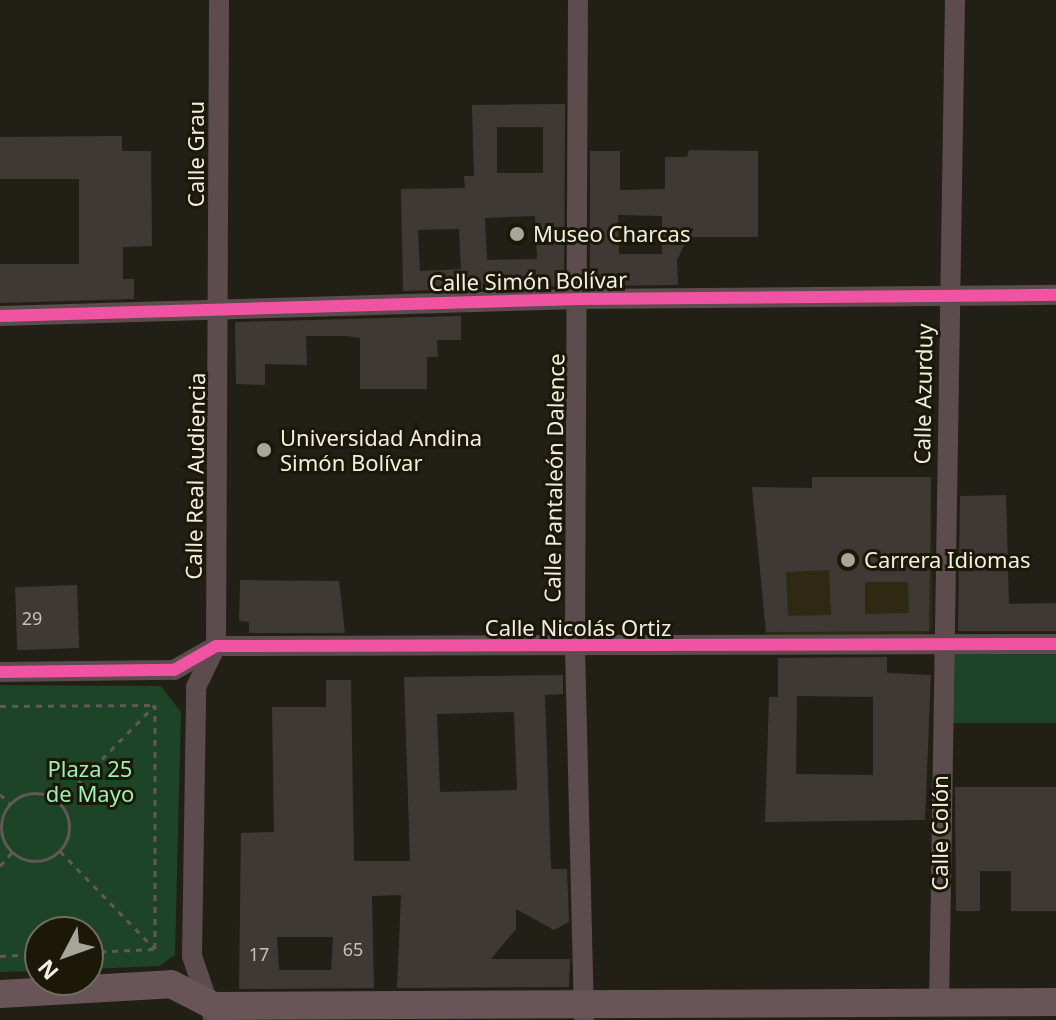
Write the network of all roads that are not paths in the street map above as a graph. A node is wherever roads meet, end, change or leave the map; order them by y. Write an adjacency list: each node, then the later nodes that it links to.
1 (219, 0): 7 (street, Calle Grau)
2 (578, 0): 6 (street, Calle Pantaleón Dalence)
3 (955, 0): 5 (street, Calle Azurduy)
4 (1056, 295): 5 (street, Calle Simón Bolívar)
5 (949, 298): 6 (street, Calle Simón Bolívar); 10 (street, Calle Azurduy)
6 (581, 299): 7 (street, Calle Simón Bolívar); 12 (street, Calle Pantaleón Dalence)
7 (222, 307): 8 (street, Calle Simón Bolívar); 11 (street, Calle Real Audiencia)
8 (0, 316)
9 (1056, 644): 10 (street, Calle Nicolás Ortiz)
10 (940, 645): 12 (street, Calle Nicolás Ortiz); 19 (street, Calle Colón)
11 (216, 646): 12 (street, Calle Nicolás Ortiz); 13 (street); 18 (street)
12 (575, 648): 16 (street, Calle Pantaleón Dalence)
13 (0, 672)
14 (0, 994): 18 (main road)
15 (1056, 1002): 19 (main road)
16 (584, 1012): 17 (main road); 18 (main road)
17 (631, 1012): 19 (main road)
18 (214, 1013)
19 (939, 1013)

